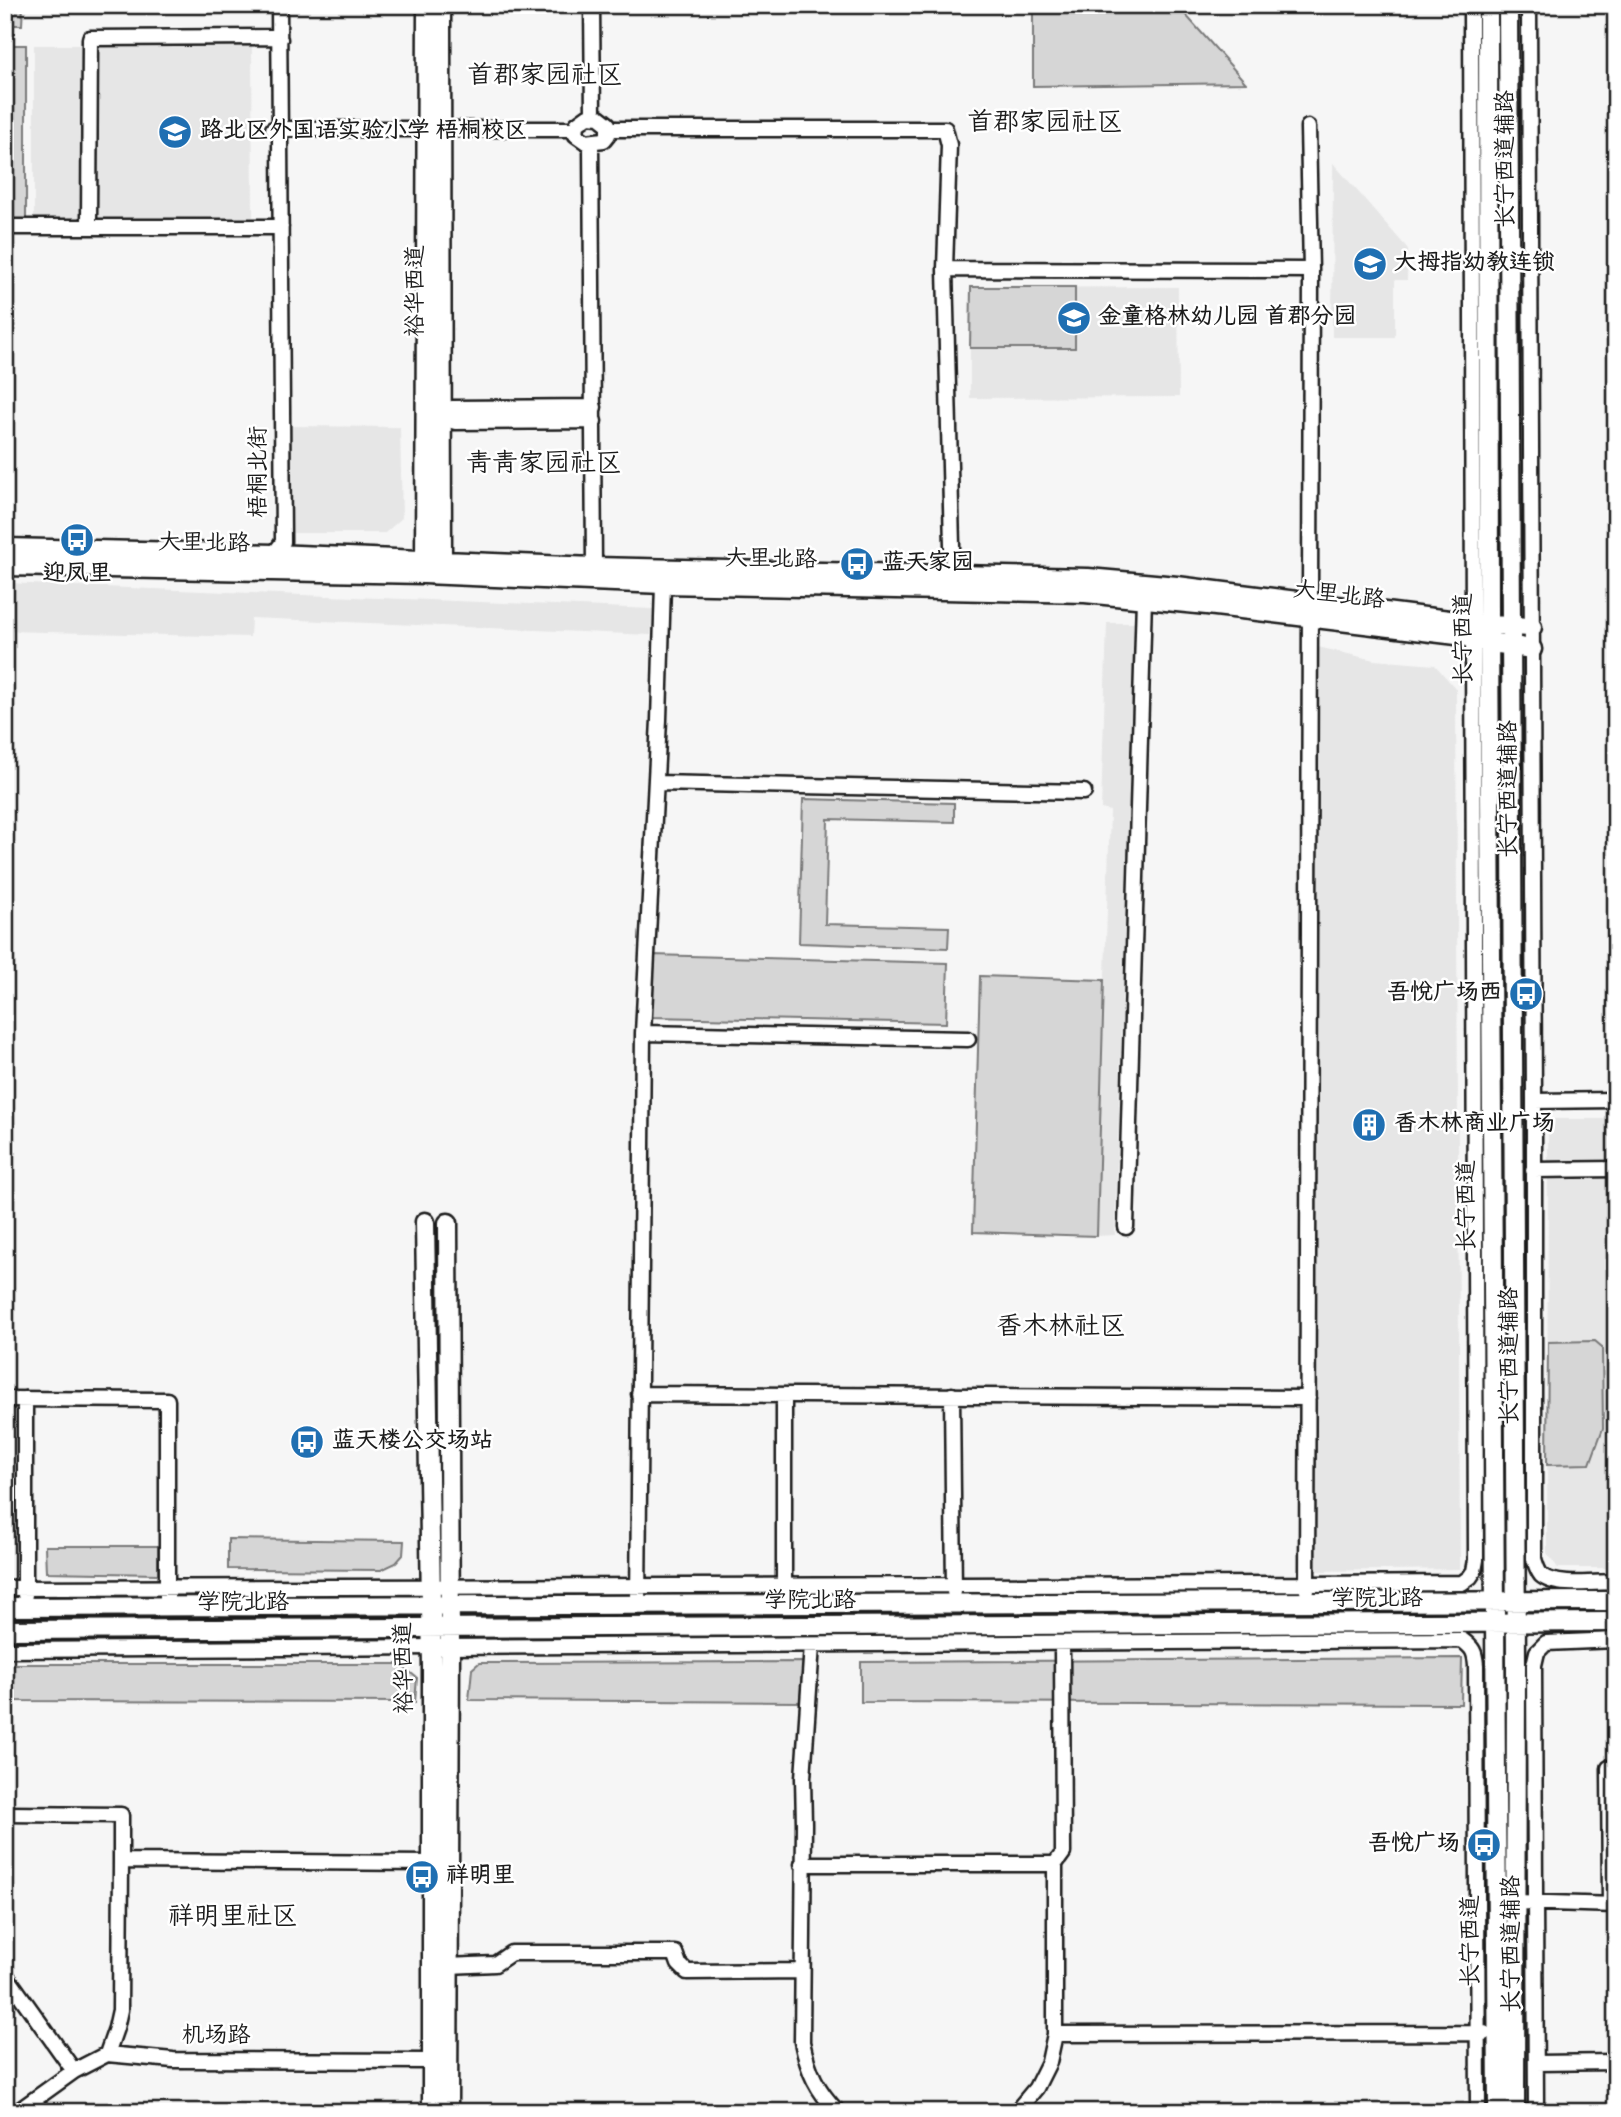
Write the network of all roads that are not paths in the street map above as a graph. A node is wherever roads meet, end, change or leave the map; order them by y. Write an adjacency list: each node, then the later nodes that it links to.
1 (272, 5): 10 (street, 梧桐北街)
2 (279, 5): 10 (street, 梧桐北街)
3 (427, 5): 15 (main road, 裕华西道)
4 (440, 5): 15 (main road, 裕华西道)
5 (592, 5): 11 (street)
6 (1471, 5): 36 (street, 长宁西道辅路)
7 (1488, 5): 36 (main road, 长宁西道)
8 (1508, 5): 34 (main road, 长宁西道)
9 (1529, 5): 35 (street, 长宁西道辅路)
10 (276, 38): 13 (street, 梧桐北街); 18 (street)
11 (593, 116): 14 (street); 16 (street)
12 (1308, 127): 22 (street)
13 (277, 129): 15 (street); 19 (street, 梧桐北街)
14 (575, 129): 15 (street); 17 (street)
15 (435, 130): 24 (main road, 裕华西道); 29 (main road, 裕华西道)
16 (609, 130): 17 (street); 21 (street)
17 (592, 143): 23 (street)
18 (89, 226): 19 (street); 20 (street)
19 (277, 226): 26 (street, 梧桐北街)
20 (5, 228)
21 (945, 269): 22 (street); 30 (street)
22 (1311, 270): 33 (street)
23 (594, 414): 24 (street); 28 (street)
24 (441, 417): 29 (main road, 裕华西道)
25 (5, 548): 26 (main road, 大里北路)
26 (274, 554): 29 (main road, 大里北路)
27 (5, 566): 29 (main road, 大里北路)
28 (594, 567): 29 (main road, 大里北路); 30 (main road, 大里北路)
29 (433, 568): 31 (main road, 大里北路)
30 (953, 582): 31 (main road, 大里北路); 32 (main road, 大里北路); 33 (main road, 大里北路)
31 (663, 584): 39 (street)
32 (1144, 598): 33 (main road, 大里北路); 49 (street)
33 (1310, 611): 36 (main road, 大里北路); 53 (street)
34 (1510, 625): 35 (main road, 大里北路); 36 (main road, 大里北路); 37 (main road, 长宁西道)
35 (1532, 627): 38 (street, 长宁西道辅路)
36 (1481, 632): 37 (main road, 大里北路); 65 (street, 长宁西道辅路); 68 (main road, 长宁西道)
37 (1511, 645): 38 (main road, 大里北路); 66 (main road, 长宁西道)
38 (1532, 649): 44 (street, 长宁西道辅路)
39 (656, 783): 40 (street); 41 (street)
40 (1084, 792)
41 (643, 1033): 42 (street); 50 (street)
42 (968, 1040)
43 (1616, 1100): 44 (street)
44 (1534, 1101): 46 (street, 长宁西道辅路)
45 (1616, 1169): 46 (street)
46 (1534, 1170): 56 (street, 长宁西道辅路)
47 (425, 1223): 57 (main road, 裕华西道)
48 (448, 1223): 58 (main road, 裕华西道)
49 (1126, 1227)
50 (639, 1394): 51 (street); 59 (street)
51 (784, 1395): 52 (street); 60 (street)
52 (952, 1395): 53 (street); 62 (street)
53 (1308, 1398): 65 (street)
54 (5, 1399): 55 (street)
55 (25, 1399): 61 (street); 63 (street)
56 (1616, 1582)
57 (429, 1585): 58 (street); 61 (street); 73 (main road, 裕华西道)
58 (450, 1585): 59 (street); 74 (main road, 裕华西道)
59 (638, 1585): 60 (street); 70 (street)
60 (783, 1585): 62 (street); 71 (street)
61 (166, 1586): 63 (street); 72 (street)
62 (954, 1586): 65 (street); 69 (street)
63 (24, 1587): 64 (street); 76 (street)
64 (5, 1588)
65 (1307, 1594): 68 (main road, 学院北路); 69 (main road, 学院北路)
66 (1515, 1601): 67 (main road, 学院北路); 68 (main road, 学院北路); 79 (main road, 长宁西道)
67 (1616, 1601)
68 (1495, 1602): 78 (main road, 长宁西道)
69 (954, 1604): 71 (main road, 学院北路); 80 (main road)
70 (638, 1605): 71 (main road, 学院北路); 74 (main road, 学院北路)
71 (783, 1605)
72 (167, 1606): 73 (main road, 学院北路); 76 (main road, 学院北路)
73 (429, 1606): 74 (main road, 学院北路); 82 (main road, 裕华西道)
74 (450, 1606): 81 (main road, 裕华西道)
75 (5, 1607): 76 (main road, 学院北路)
76 (27, 1607): 84 (main road)
77 (1616, 1622): 79 (main road, 学院北路)
78 (1496, 1624): 79 (main road, 学院北路); 80 (main road, 学院北路); 107 (main road, 长宁西道)
79 (1515, 1624): 99 (main road, 长宁西道)
80 (954, 1626): 81 (main road, 学院北路); 88 (street)
81 (450, 1627): 82 (main road, 学院北路); 89 (main road, 裕华西道)
82 (430, 1628): 84 (main road, 学院北路); 90 (main road, 裕华西道)
83 (5, 1630): 84 (main road, 学院北路)
84 (27, 1630): 92 (street)
85 (1616, 1640): 100 (street, 长宁西道辅路)
86 (1062, 1644): 88 (street); 98 (street); 105 (street, 长宁西道辅路)
87 (812, 1645): 88 (street); 89 (street); 97 (street)
88 (954, 1645)
89 (450, 1646): 90 (street); 102 (main road, 裕华西道)
90 (430, 1647): 92 (street); 96 (main road, 裕华西道)
91 (5, 1650): 92 (street)
92 (29, 1650)
93 (1616, 1768): 101 (street)
94 (5, 1814): 95 (street)
95 (121, 1861): 96 (street); 108 (street)
96 (432, 1863): 102 (main road, 裕华西道)
97 (802, 1864): 98 (street); 103 (street)
98 (1055, 1864): 106 (street)
99 (1515, 1902): 100 (street); 120 (main road, 长宁西道)
100 (1537, 1902): 101 (street); 111 (street, 长宁西道辅路)
101 (1613, 1905)
102 (440, 1966): 103 (street); 109 (main road, 裕华西道); 115 (main road, 裕华西道)
103 (801, 1971): 116 (street)
104 (5, 1974): 112 (street)
105 (1477, 2033): 106 (street); 107 (street); 118 (street, 长宁西道辅路)
106 (1055, 2034): 117 (street)
107 (1497, 2034): 119 (main road, 长宁西道)
108 (107, 2054): 109 (street, 机场路); 112 (street)
109 (432, 2061): 114 (main road, 裕华西道)
110 (1616, 2062): 111 (street)
111 (1536, 2063): 121 (street, 长宁西道辅路)
112 (74, 2071): 113 (street)
113 (17, 2112)
114 (432, 2112)
115 (448, 2112)
116 (838, 2112)
117 (1016, 2112)
118 (1478, 2112)
119 (1497, 2112)
120 (1515, 2112)
121 (1536, 2112)

